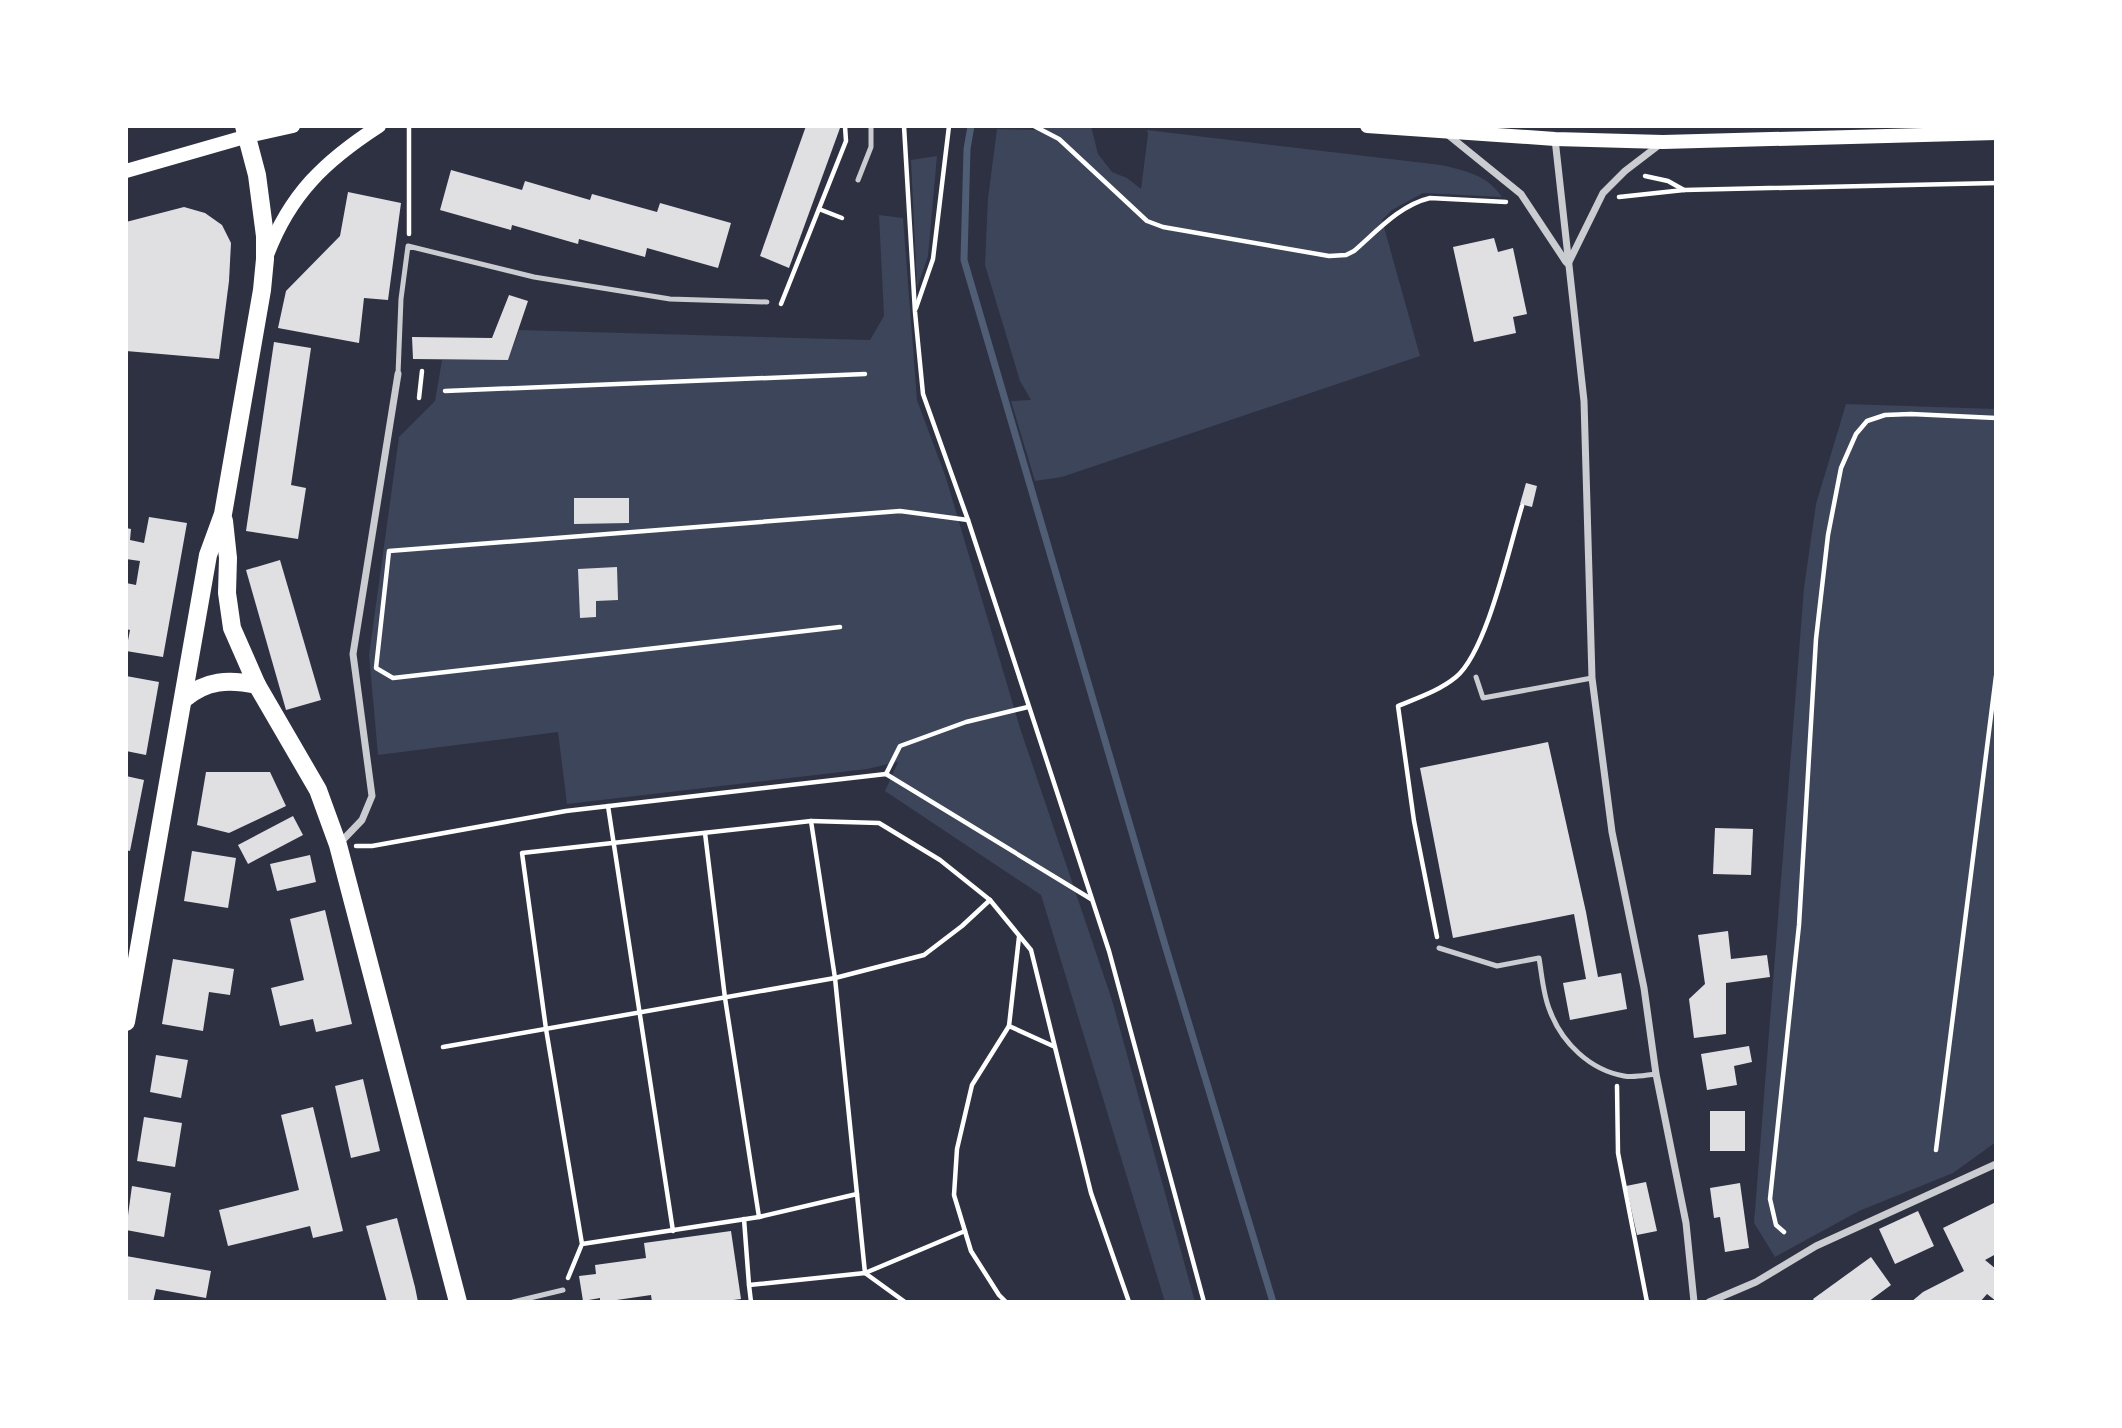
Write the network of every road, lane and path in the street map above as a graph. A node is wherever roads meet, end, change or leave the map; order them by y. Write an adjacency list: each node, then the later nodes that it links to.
1 (293, 126): 10 (main road)
2 (379, 126): 24 (main road)
3 (409, 126): 23 (path)
4 (845, 126): 21 (path)
5 (871, 126): 17 (lane)
6 (904, 126): 27 (path)
7 (949, 126): 27 (path)
8 (1034, 126): 20 (path)
9 (1367, 126): 12 (main road)
10 (246, 131): 16 (main road); 24 (main road)
11 (1873, 131): 13 (main road); 15 (main road)
12 (1447, 133): 14 (main road); 20 (street)
13 (1996, 133)
14 (1555, 139): 15 (main road); 25 (street)
15 (1663, 142): 25 (street)
16 (126, 171)
17 (858, 180)
18 (1996, 183): 19 (path)
19 (1624, 198)
20 (1525, 202): 25 (street)
21 (819, 209): 22 (path); 26 (path)
22 (842, 218)
23 (408, 246): 26 (lane); 29 (lane)
24 (265, 259): 35 (main road)
25 (1567, 264): 40 (street)
26 (768, 302)
27 (915, 312): 36 (path)
28 (422, 371): 32 (path)
29 (398, 374): 49 (street)
30 (865, 374): 31 (path)
31 (445, 391)
32 (419, 398)
33 (1996, 418): 71 (path)
34 (1522, 506): 53 (path)
35 (223, 514): 41 (main road); 42 (main road)
36 (968, 520): 37 (path); 43 (path)
37 (840, 627)
38 (1996, 676): 64 (path)
39 (1476, 677): 40 (lane)
40 (1592, 678): 63 (street)
41 (257, 685): 42 (main road); 49 (main road)
42 (184, 699): 57 (main road)
43 (1028, 707): 44 (path); 51 (path)
44 (886, 774): 45 (path); 51 (path)
45 (608, 806): 48 (path); 49 (path)
46 (811, 821): 47 (path); 50 (path); 54 (path)
47 (705, 833): 48 (path); 55 (path)
48 (614, 843): 56 (path); 59 (path)
49 (338, 845): 76 (main road)
50 (990, 900): 52 (path); 54 (path)
51 (1092, 900): 82 (path)
52 (1019, 936): 58 (path); 60 (path)
53 (1439, 948): 62 (lane)
54 (835, 978): 55 (path); 66 (path)
55 (725, 998): 56 (path); 67 (path)
56 (640, 1012): 59 (path); 69 (path)
57 (126, 1022)
58 (1009, 1026): 60 (path); 70 (path)
59 (546, 1029): 61 (path); 72 (path)
60 (1054, 1046): 81 (path)
61 (443, 1047)
62 (1616, 1074): 63 (lane); 83 (path)
63 (1656, 1074): 84 (street)
64 (1936, 1150)
65 (1996, 1164): 85 (street)
66 (857, 1194): 67 (path); 73 (path)
67 (759, 1217): 68 (path)
68 (744, 1219): 69 (path); 74 (path)
69 (673, 1231): 72 (path)
70 (965, 1231): 73 (path); 80 (path)
71 (1784, 1231)
72 (582, 1244): 75 (path)
73 (865, 1272): 74 (path); 79 (path)
74 (748, 1285): 78 (path)
75 (563, 1290): 77 (lane)
76 (458, 1302)
77 (513, 1302)
78 (751, 1302)
79 (905, 1302)
80 (1006, 1302)
81 (1129, 1302)
82 (1204, 1302)
83 (1647, 1302)
84 (1693, 1302)
85 (1709, 1302)

